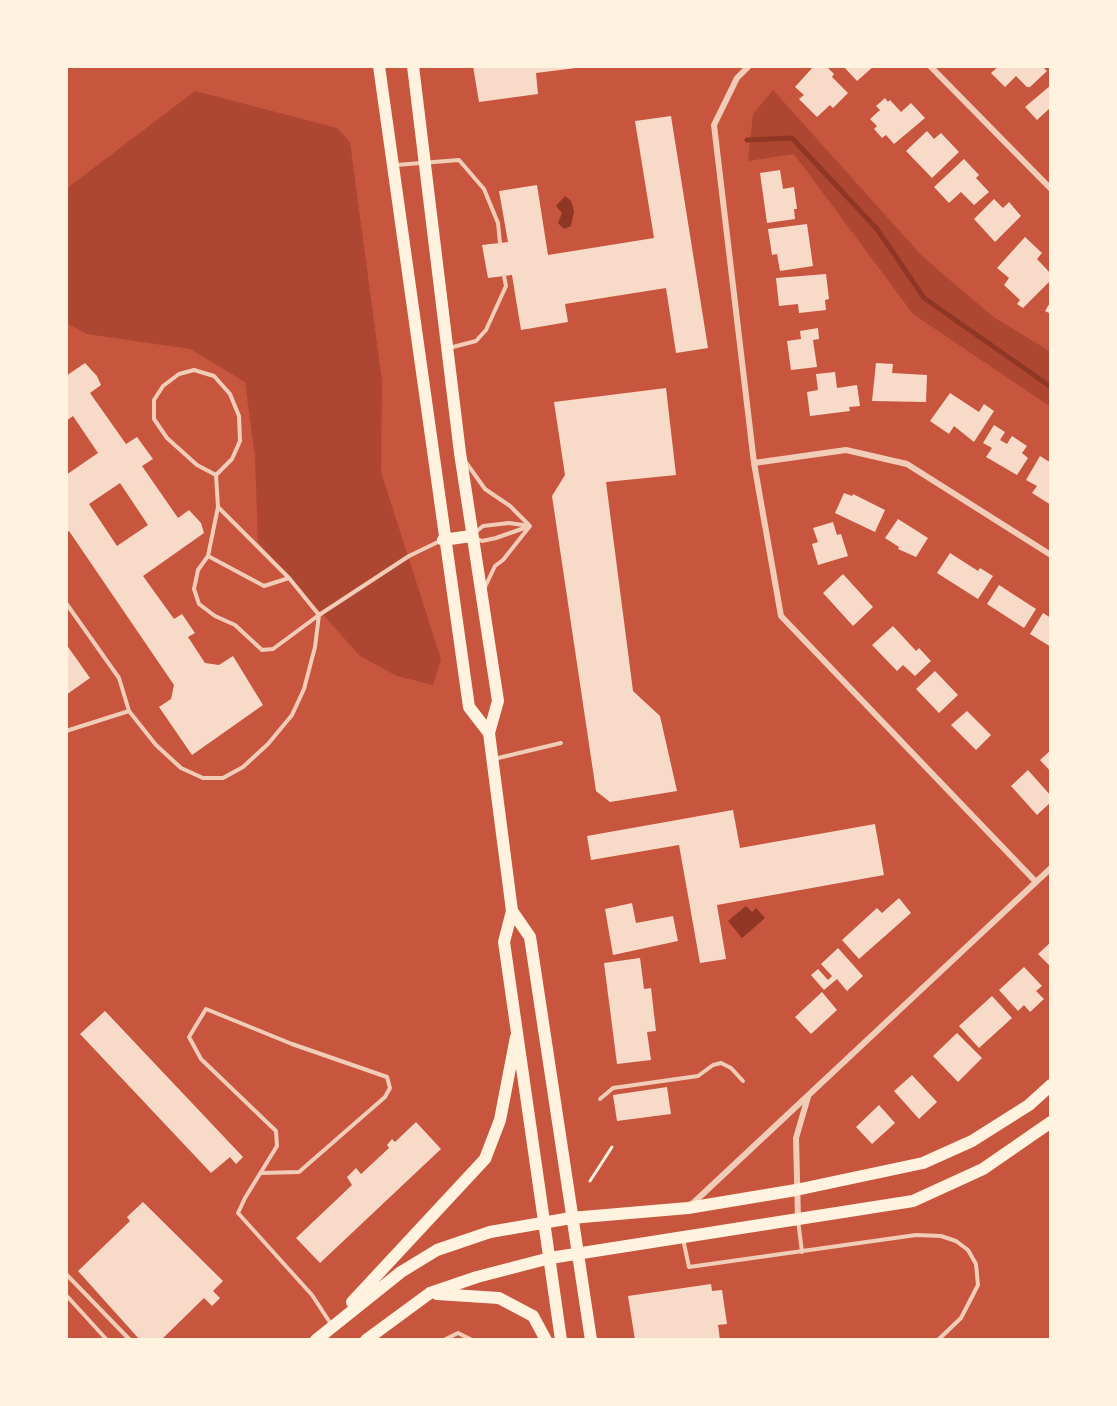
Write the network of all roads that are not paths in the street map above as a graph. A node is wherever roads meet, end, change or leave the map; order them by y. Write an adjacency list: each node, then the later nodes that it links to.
1 (379, 66): 6 (main road)
2 (413, 66): 5 (main road)
3 (749, 66): 12 (street)
4 (930, 66): 7 (street)
5 (425, 163): 6 (lane); 8 (lane); 10 (main road)
6 (392, 165): 17 (main road)
7 (1051, 189)
8 (500, 243)
9 (504, 276): 10 (lane)
10 (447, 348): 11 (main road)
11 (460, 453): 15 (lane); 16 (main road)
12 (754, 463): 18 (street); 30 (street)
13 (216, 474): 13 (lane); 14 (lane)
14 (218, 507): 19 (lane); 20 (lane)
15 (530, 526): 16 (lane); 16 (lane); 21 (lane)
16 (471, 536): 17 (main road); 21 (main road)
17 (443, 540): 23 (lane); 26 (main road)
18 (1051, 555)
19 (208, 556): 20 (lane); 23 (lane)
20 (289, 578): 23 (lane)
21 (481, 597): 26 (main road)
22 (66, 603): 24 (lane)
23 (319, 615): 24 (lane)
24 (129, 711): 25 (lane)
25 (66, 731)
26 (489, 733): 28 (main road)
27 (561, 743): 28 (lane)
28 (493, 759): 31 (main road)
29 (1051, 868): 30 (street)
30 (1036, 882): 35 (street)
31 (512, 911): 32 (main road); 41 (main road)
32 (518, 1027): 43 (main road); 51 (main road)
33 (743, 1081): 36 (lane)
34 (1051, 1085): 39 (main road)
35 (808, 1097): 39 (street); 40 (street)
36 (600, 1099)
37 (1051, 1122): 42 (main road)
38 (261, 1173): 38 (lane); 51 (lane)
39 (796, 1190): 40 (main road); 42 (street)
40 (688, 1208): 41 (main road)
41 (571, 1218): 43 (main road); 46 (main road)
42 (798, 1219): 44 (main road); 45 (lane)
43 (544, 1222): 47 (main road); 52 (main road)
44 (683, 1238): 45 (lane); 46 (main road)
45 (802, 1252): 61 (lane)
46 (579, 1253): 47 (main road); 60 (main road)
47 (550, 1258): 49 (main road); 59 (main road)
48 (66, 1274): 54 (lane)
49 (430, 1293): 55 (main road); 58 (main road)
50 (66, 1295): 53 (lane)
51 (331, 1325): 52 (main road)
52 (319, 1337)
53 (107, 1340)
54 (130, 1340)
55 (366, 1340)
56 (444, 1340): 57 (lane)
57 (472, 1340)
58 (546, 1340)
59 (561, 1340)
60 (591, 1340)
61 (938, 1340)

